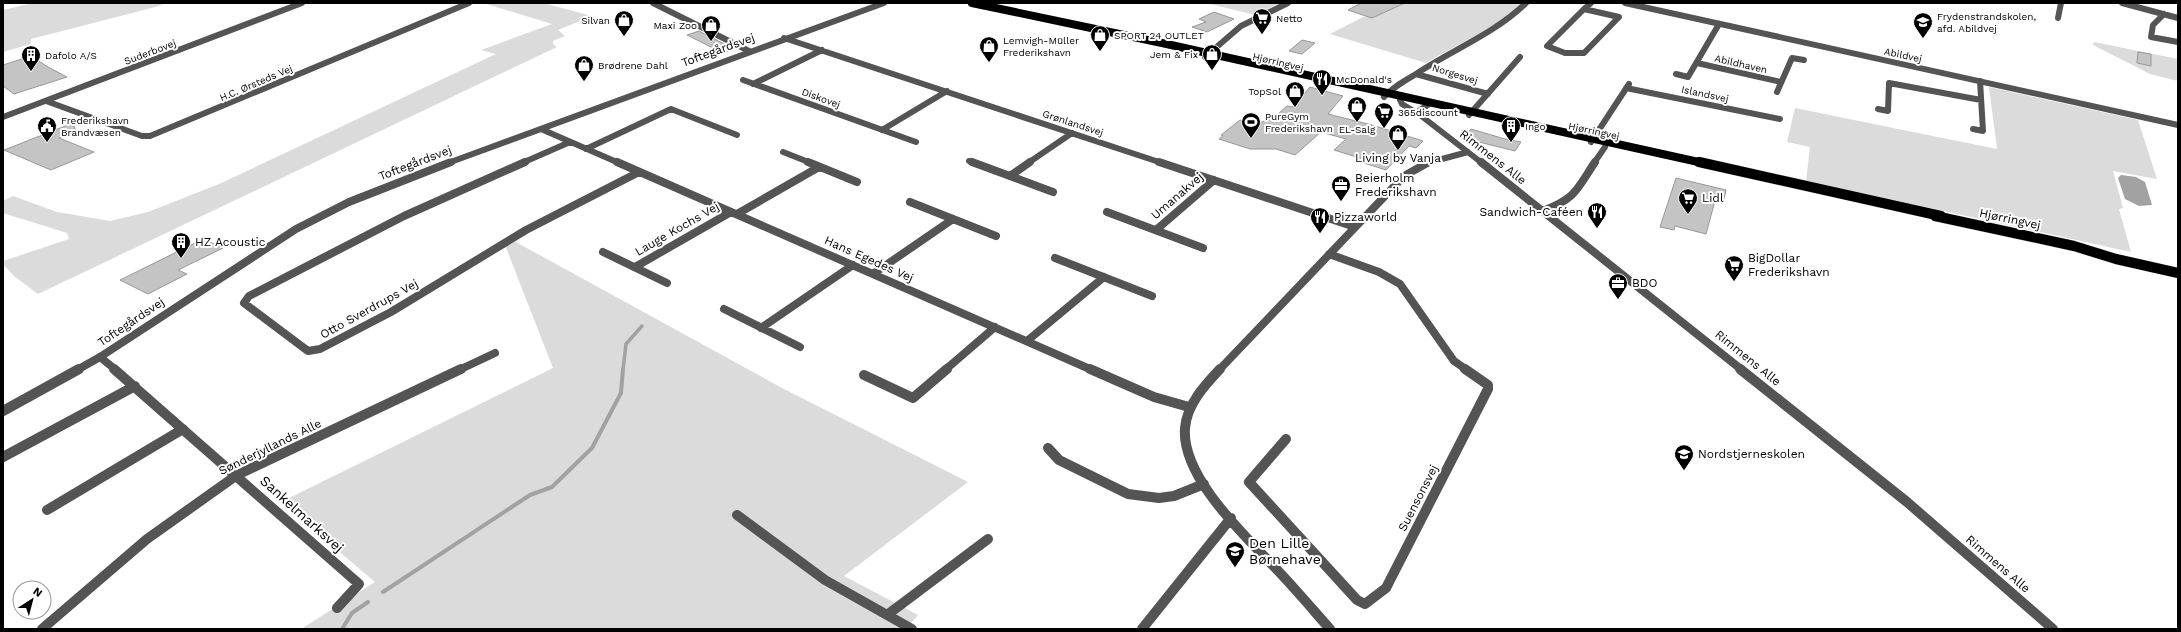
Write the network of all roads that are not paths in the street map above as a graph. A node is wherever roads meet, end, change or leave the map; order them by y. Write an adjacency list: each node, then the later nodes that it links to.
1 (302, 3): 39 (street, Suderbovej)
2 (469, 3): 39 (street, H.C. Ørsteds Vej)
3 (654, 3): 22 (street)
4 (876, 3): 13 (street, Toftegårdsvej)
5 (884, 3): 13 (street, Toftegårdsvej)
6 (972, 3): 23 (main road, Hjørringvej)
7 (1288, 3): 23 (street)
8 (1526, 3): 27 (street)
9 (1591, 3): 14 (street)
10 (1625, 3): 18 (street, Abildvej)
11 (2061, 3): 16 (street)
12 (2122, 3): 15 (street)
13 (869, 7): 19 (street, Toftegårdsvej)
14 (1584, 9): 14 (street)
15 (2164, 14): 17 (street); 20 (street)
16 (2058, 18)
17 (2178, 18)
18 (1719, 24): 26 (street, Abildhaven); 30 (street, Abildvej)
19 (784, 38): 21 (street, Grønlandsvej); 22 (street, Toftegårdsvej)
20 (2178, 42)
21 (822, 50): 32 (street); 33 (street, Grønlandsvej)
22 (749, 51): 48 (street, Toftegårdsvej)
23 (1207, 55): 36 (main road, Hjørringvej)
24 (1520, 58): 35 (street, Norgesvej)
25 (1804, 60): 31 (street, Abildhaven)
26 (1697, 63): 28 (street, Abildhaven); 31 (street, Abildhaven)
27 (1416, 74): 35 (street, Norgesvej); 36 (street)
28 (1676, 74)
29 (743, 80): 32 (street, Diskovej)
30 (1980, 81): 38 (street); 46 (street, Abildvej)
31 (1781, 82): 34 (street, Abildhaven)
32 (753, 84): 49 (street, Diskovej)
33 (947, 91): 49 (street); 50 (street, Grønlandsvej)
34 (1776, 92)
35 (1488, 94): 42 (street, Norgesvej)
36 (1386, 95): 37 (main road, Hjørringvej)
37 (1401, 98): 40 (main road, Hjørringvej); 43 (street, Rimmens Alle)
38 (1981, 100): 41 (street); 47 (street)
39 (46, 101): 44 (street, Suderbovej)
40 (1428, 104): 42 (main road, Hjørringvej); 43 (street)
41 (1878, 109)
42 (1471, 113): 52 (main road, Hjørringvej)
43 (1420, 115): 58 (street, Rimmens Alle)
44 (3, 117)
45 (1780, 119): 52 (street, Islandsvej)
46 (2178, 125)
47 (1973, 128)
48 (541, 129): 53 (street, Hans Egedes Vej); 93 (street, Toftegårdsvej)
49 (882, 130): 54 (street, Diskovej)
50 (1072, 133): 62 (street); 63 (street, Grønlandsvej)
51 (737, 135): 56 (street)
52 (1592, 140): 74 (main road, Hjørringvej)
53 (570, 142): 56 (street, Hans Egedes Vej); 61 (street, Otto Sverdrups Vej)
54 (916, 142)
55 (1605, 147): 67 (street)
56 (586, 149): 61 (street, Hans Egedes Vej)
57 (783, 152): 60 (street)
58 (1468, 152): 67 (street, Rimmens Alle); 71 (street)
59 (969, 161): 62 (street)
60 (819, 166): 64 (street); 69 (street, Lauge Kochs Vej)
61 (639, 172): 69 (street, Hans Egedes Vej)
62 (1010, 176): 65 (street)
63 (1214, 180): 71 (street, Grønlandsvej); 72 (street, Umanakvej)
64 (857, 182)
65 (1053, 192)
66 (910, 202): 70 (street)
67 (1543, 211): 114 (street, Rimmens Alle)
68 (1107, 212): 72 (street, Umanakvej)
69 (734, 213): 79 (street, Hans Egedes Vej); 80 (street, Lauge Kochs Vej)
70 (952, 219): 73 (street); 83 (street)
71 (1355, 227): 77 (street)
72 (1156, 230): 75 (street, Umanakvej)
73 (996, 236)
74 (2074, 246): 81 (main road, Hjørringvej); 82 (main road, Hjørringvej)
75 (1203, 248)
76 (603, 252): 80 (street, Lauge Kochs Vej)
77 (1329, 254): 96 (street); 99 (street, Suensonsvej)
78 (1055, 258): 84 (street)
79 (853, 265): 83 (street, Hans Egedes Vej); 89 (street)
80 (635, 267): 85 (street, Lauge Kochs Vej)
81 (2178, 267)
82 (2178, 273)
83 (872, 274): 88 (street, Hans Egedes Vej)
84 (1104, 277): 86 (street); 90 (street)
85 (667, 283)
86 (1152, 296)
87 (724, 309): 89 (street)
88 (995, 327): 90 (street, Hans Egedes Vej); 94 (street)
89 (761, 328): 91 (street)
90 (1027, 341): 96 (street, Hans Egedes Vej)
91 (800, 347)
92 (494, 353): 102 (street, Sønderjyllands Alle)
93 (100, 357): 95 (street, Sankelmarksvej); 97 (street, Toftegårdsvej)
94 (864, 375)
95 (135, 386): 98 (street, Sankelmarksvej); 101 (street)
96 (1189, 407): 103 (street)
97 (3, 411)
98 (183, 429): 102 (street, Sankelmarksvej); 104 (street)
99 (1286, 439)
100 (1048, 448): 103 (street)
101 (3, 458)
102 (237, 475): 108 (street, Sankelmarksvej); 110 (street, Sønderjyllands Alle)
103 (1204, 484): 106 (street)
104 (47, 510)
105 (737, 515): 109 (street)
106 (1231, 518): 112 (street); 113 (street)
107 (988, 539): 109 (street)
108 (337, 608)
109 (887, 615): 111 (street)
110 (42, 629)
111 (912, 629)
112 (1142, 629)
113 (1330, 629)
114 (2053, 629)

